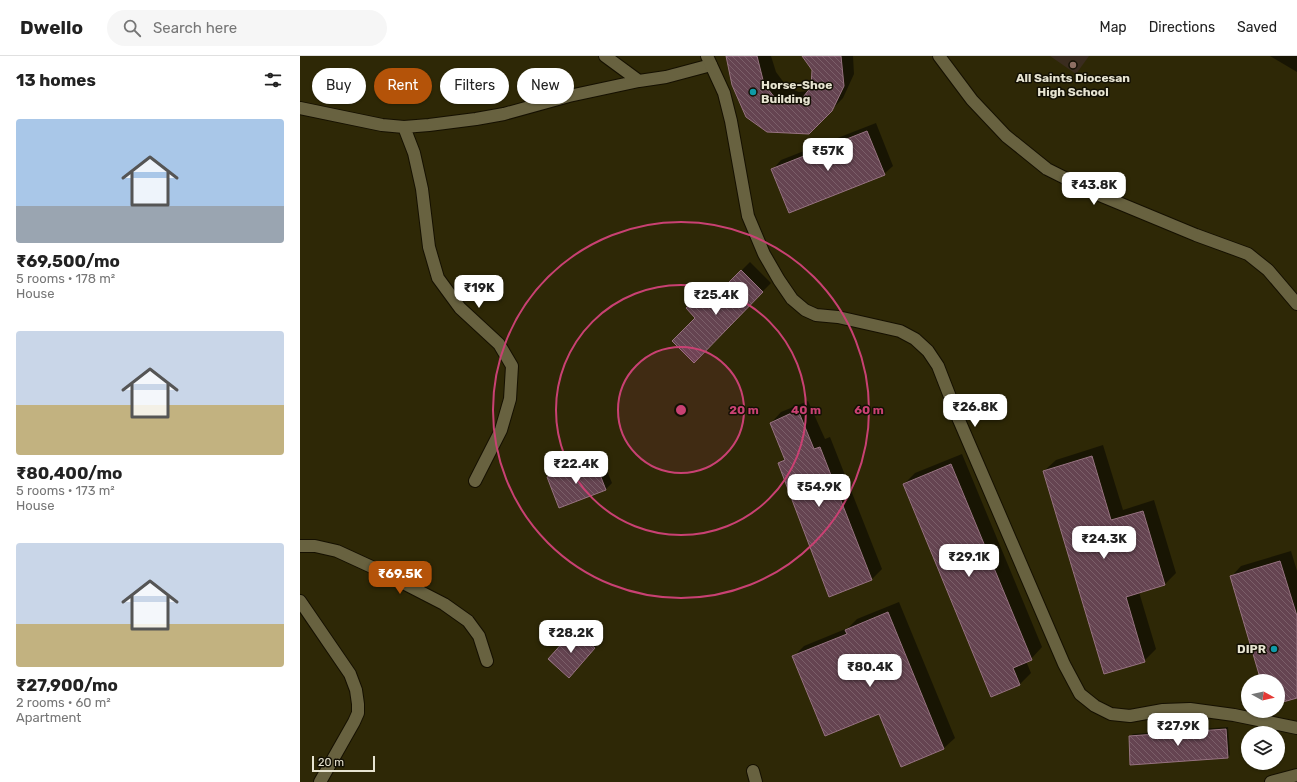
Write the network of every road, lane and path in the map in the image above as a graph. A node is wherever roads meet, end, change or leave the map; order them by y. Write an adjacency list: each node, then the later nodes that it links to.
1 (605, 56): 4 (street)
2 (938, 56): 7 (street)
3 (709, 61): 4 (street); 12 (street)
4 (639, 81): 6 (street)
5 (300, 108): 6 (street)
6 (404, 127): 8 (street)
7 (1297, 304)
8 (475, 481)
9 (300, 546): 11 (street)
10 (300, 601): 14 (street)
11 (487, 661)
12 (1297, 728)
13 (1292, 778): 15 (street)
14 (320, 782)
15 (1271, 782)

